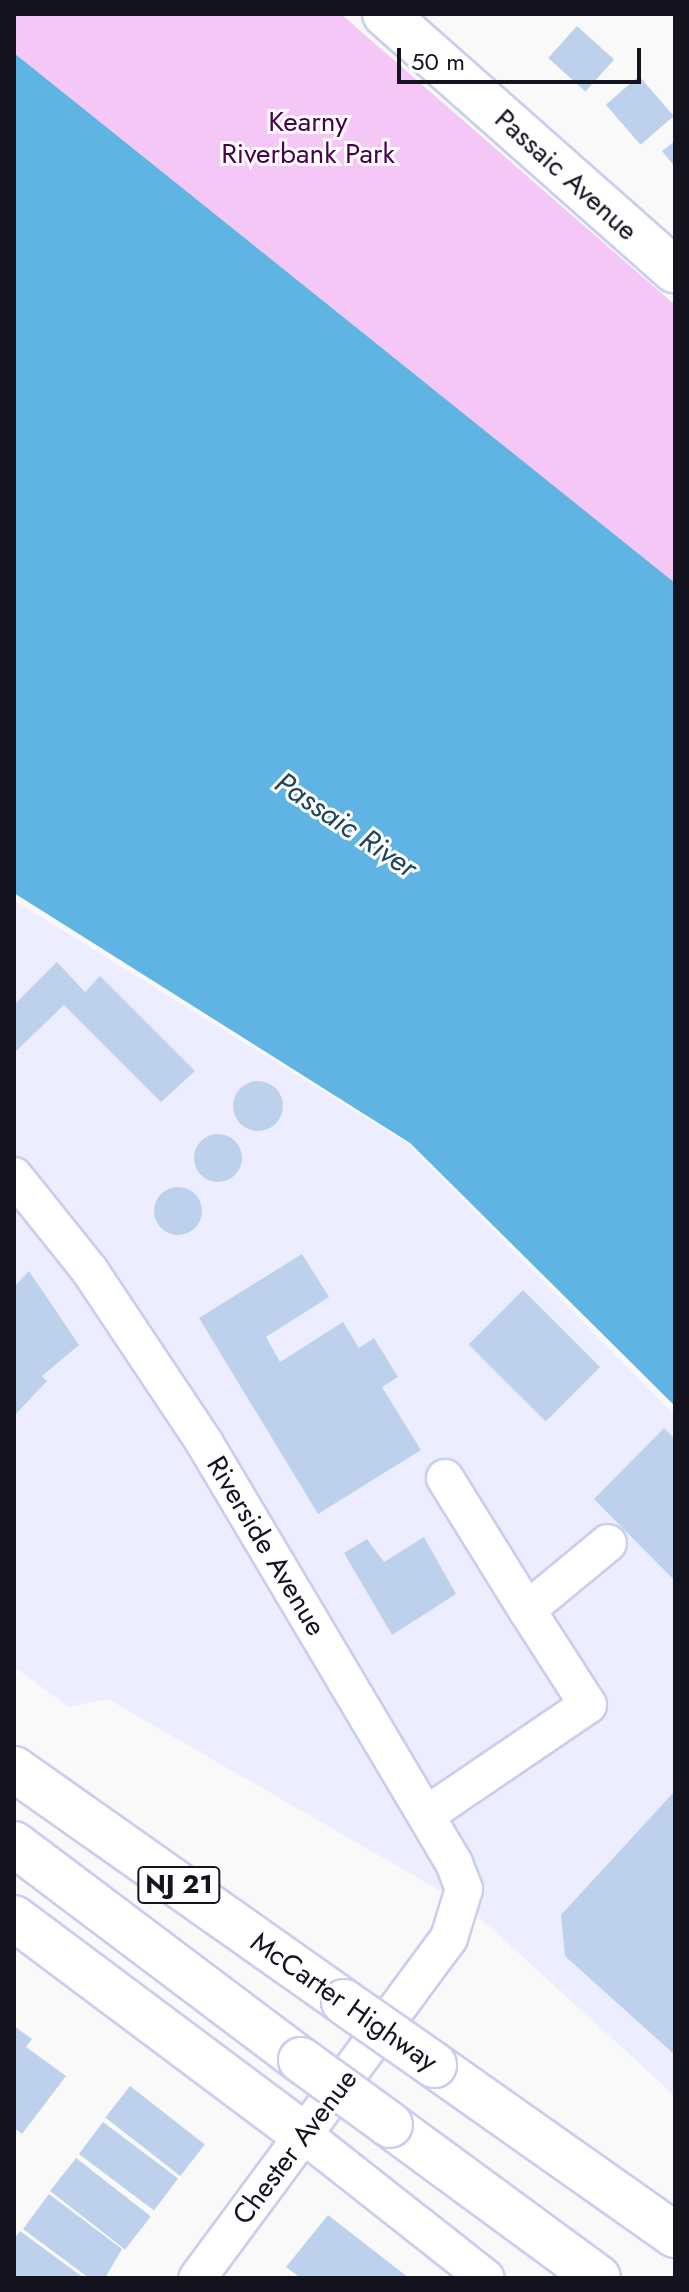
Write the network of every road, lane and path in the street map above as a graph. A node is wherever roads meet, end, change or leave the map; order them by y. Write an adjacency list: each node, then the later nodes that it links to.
1 (385, 14): 2 (main road, Passaic Avenue)
2 (675, 271)
3 (14, 1176): 8 (street, Riverside Avenue)
4 (445, 1478): 6 (street)
5 (608, 1543): 6 (street)
6 (527, 1610): 8 (street)
7 (14, 1769): 13 (main road, McCarter Highway / NJ 21, bridge)
8 (426, 1815): 11 (street, Riverside Avenue)
9 (14, 1844): 16 (main road, NJ 21, bridge)
10 (14, 1918): 12 (main road)
11 (449, 1938): 12 (street, Chester Avenue)
12 (304, 2135): 14 (street, Chester Avenue); 15 (street)
13 (675, 2235)
14 (197, 2278)
15 (486, 2278)
16 (598, 2278)

